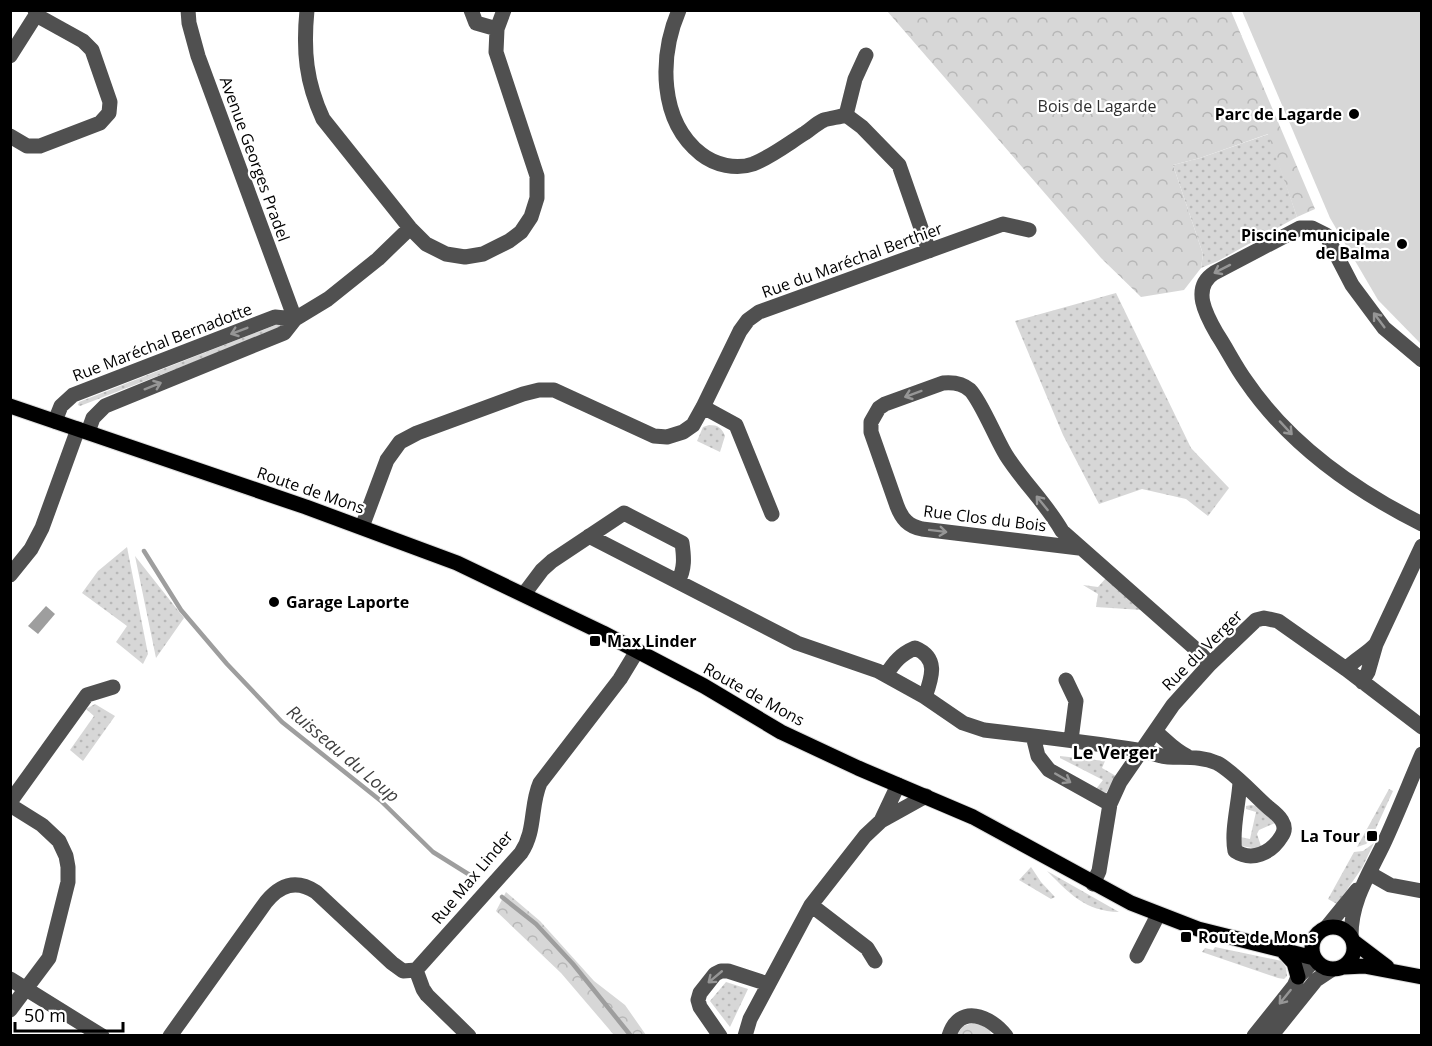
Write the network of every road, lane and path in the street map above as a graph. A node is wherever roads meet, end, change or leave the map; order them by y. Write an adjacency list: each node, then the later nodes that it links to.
1 (188, 10): 15 (street, Avenue Georges Pradel)
2 (307, 10): 12 (street)
3 (471, 10): 7 (street)
4 (504, 10): 7 (street)
5 (679, 10): 10 (street)
6 (35, 13): 9 (street); 11 (street)
7 (496, 29): 12 (street)
8 (866, 55): 10 (street)
9 (10, 56)
10 (846, 115): 14 (street)
11 (10, 136)
12 (410, 228): 15 (street, Rue Maréchal Bernadotte)
13 (1029, 230): 14 (street, Rue du Maréchal Berthier)
14 (929, 251): 18 (street, Rue du Maréchal Berthier)
15 (295, 319): 19 (street, Rue Maréchal Bernadotte, one-way to 19); 20 (street, Rue Maréchal Bernadotte, one-way to 15)
16 (1422, 360): 22 (street, one-way to 22)
17 (10, 406): 19 (main road, Route de Mons)
18 (703, 407): 21 (street); 23 (street, Rue du Maréchal Berthier)
19 (55, 421): 20 (main road, Route de Mons)
20 (83, 431): 23 (main road, Route de Mons); 27 (street, Rue Maréchal Bernadotte)
21 (772, 514)
22 (1422, 524)
23 (362, 527): 29 (main road, Route de Mons)
24 (589, 536): 28 (street); 28 (street); 29 (street)
25 (1422, 546): 30 (street)
26 (1079, 548): 26 (street, Rue Clos du Bois, one-way to 26); 32 (street, Rue Clos du Bois)
27 (10, 575)
28 (678, 581): 34 (street)
29 (524, 594): 31 (main road, Route de Mons)
30 (1376, 644): 33 (street); 36 (street)
31 (637, 651): 47 (main road, Route de Mons); 64 (street, Rue Max Linder)
32 (1210, 664): 33 (street, Rue du Verger); 40 (street, Rue du Verger)
33 (1346, 669): 36 (street, Rue du Verger)
34 (886, 675): 38 (street); 38 (street)
35 (1066, 680): 42 (street)
36 (1362, 682): 39 (street, Rue du Verger)
37 (113, 687): 49 (street)
38 (925, 698): 41 (street)
39 (1422, 727)
40 (1156, 732): 43 (street, Rue du Verger); 45 (street)
41 (1033, 736): 42 (street); 50 (street, one-way to 50)
42 (1071, 740): 43 (street)
43 (1141, 750): 45 (street); 50 (street, Rue du Verger)
44 (1422, 754): 52 (street)
45 (1187, 756): 46 (street)
46 (1240, 782): 46 (street)
47 (898, 785): 48 (main road, Route de Mons); 51 (street)
48 (926, 796): 51 (street); 53 (main road, Route de Mons)
49 (10, 803): 70 (street)
50 (1110, 804): 53 (street, Rue du Verger)
51 (881, 821): 55 (street)
52 (1365, 879): 54 (street); 57 (street); 58 (street)
53 (1093, 884): 56 (main road, Route de Mons)
54 (1422, 891)
55 (811, 904): 62 (street); 69 (street)
56 (1158, 915): 59 (main road, Route de Mons); 60 (street)
57 (1321, 932): 58 (main road); 59 (main road, Route de Mons); 61 (main road)
58 (1352, 939): 63 (main road); 65 (main road)
59 (1277, 949): 61 (main road, Route de Mons); 66 (main road)
60 (1137, 956)
61 (1314, 959): 63 (main road); 66 (street)
62 (875, 961)
63 (1337, 968): 65 (main road); 80 (street)
64 (416, 970): 73 (street); 74 (street)
65 (1392, 970): 67 (main road)
66 (1298, 977): 79 (street, one-way to 79)
67 (1422, 977)
68 (10, 979): 70 (street)
69 (768, 984): 75 (street, one-way to 75); 76 (street)
70 (25, 988): 71 (street); 72 (street)
71 (10, 1010)
72 (102, 1035)
73 (170, 1035)
74 (470, 1035)
75 (720, 1035)
76 (745, 1035)
77 (949, 1035): 78 (street)
78 (1006, 1035)
79 (1254, 1035)
80 (1271, 1035)

